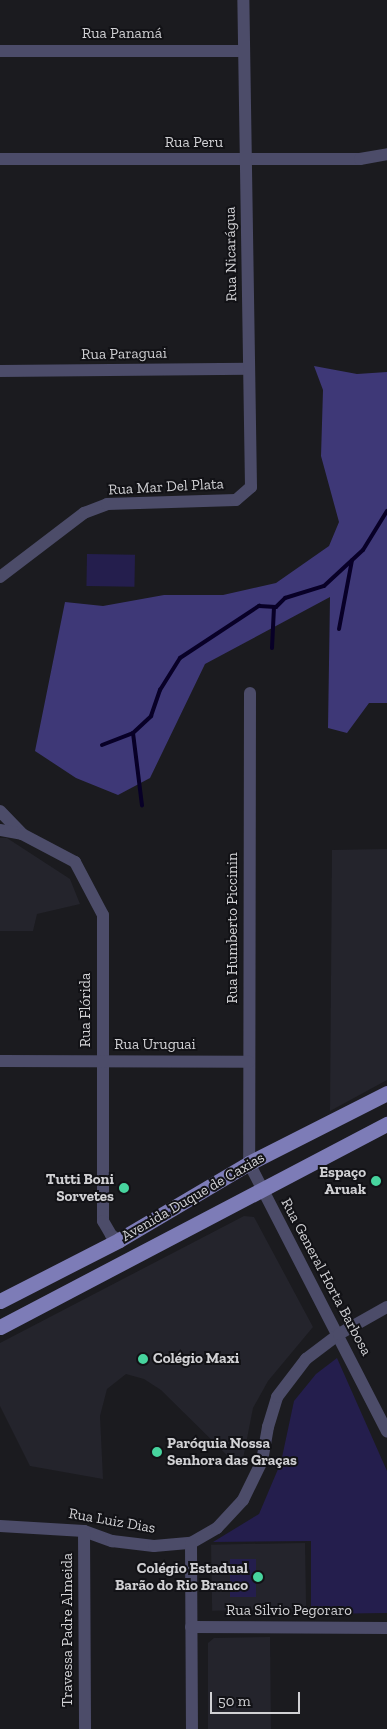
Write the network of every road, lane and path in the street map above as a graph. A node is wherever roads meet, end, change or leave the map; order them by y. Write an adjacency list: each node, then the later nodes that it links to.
1 (243, 0): 3 (street, Rua Nicarágua)
2 (0, 51): 3 (street, Rua Panamá)
3 (243, 51): 6 (street, Rua Nicarágua)
4 (387, 154): 6 (street, Rua Peru)
5 (0, 159): 6 (street, Rua Peru)
6 (245, 159): 7 (street, Rua Nicarágua)
7 (249, 369): 8 (street, Rua Paraguai); 9 (street, Rua Nicarágua)
8 (0, 371)
9 (236, 500): 10 (street, Rua Mar Del Plata)
10 (0, 577)
11 (250, 693): 17 (street, Rua Humberto Piccinin)
12 (0, 811): 14 (street)
13 (0, 830): 14 (street, Rua Flórida)
14 (22, 834): 16 (street, Rua Flórida)
15 (0, 1061): 16 (street, Rua Uruguai)
16 (102, 1061): 17 (street, Rua Uruguai); 22 (street, Rua Flórida)
17 (249, 1062): 20 (street, Rua Humberto Piccinin)
18 (387, 1093): 20 (main road, Avenida Duque de Caxias)
19 (387, 1124): 21 (main road, Avenida Duque de Caxias)
20 (249, 1163): 21 (street, Rua General Horta Barbosa); 22 (main road, Avenida Duque de Caxias)
21 (262, 1188): 24 (main road, Avenida Duque de Caxias); 29 (street, Rua General Horta Barbosa)
22 (119, 1240): 23 (main road, Avenida Duque de Caxias); 24 (main road)
23 (104, 1248): 25 (main road); 26 (main road, Avenida Duque de Caxias)
24 (132, 1260): 25 (main road, Avenida Duque de Caxias)
25 (114, 1269): 28 (main road, Avenida Duque de Caxias)
26 (0, 1301)
27 (387, 1307): 29 (street, Rua Luiz Dias)
28 (0, 1327)
29 (339, 1334): 30 (street, Rua General Horta Barbosa); 33 (street, Rua Luiz Dias)
30 (387, 1432)
31 (0, 1526): 32 (street, Rua Luiz Dias)
32 (84, 1531): 33 (street, Rua Luiz Dias); 36 (street, Travessa Padre Almeida)
33 (191, 1543): 34 (street)
34 (191, 1627): 35 (street, Rua Silvio Pegoraro); 37 (street)
35 (387, 1628)
36 (85, 1729)
37 (192, 1729)

